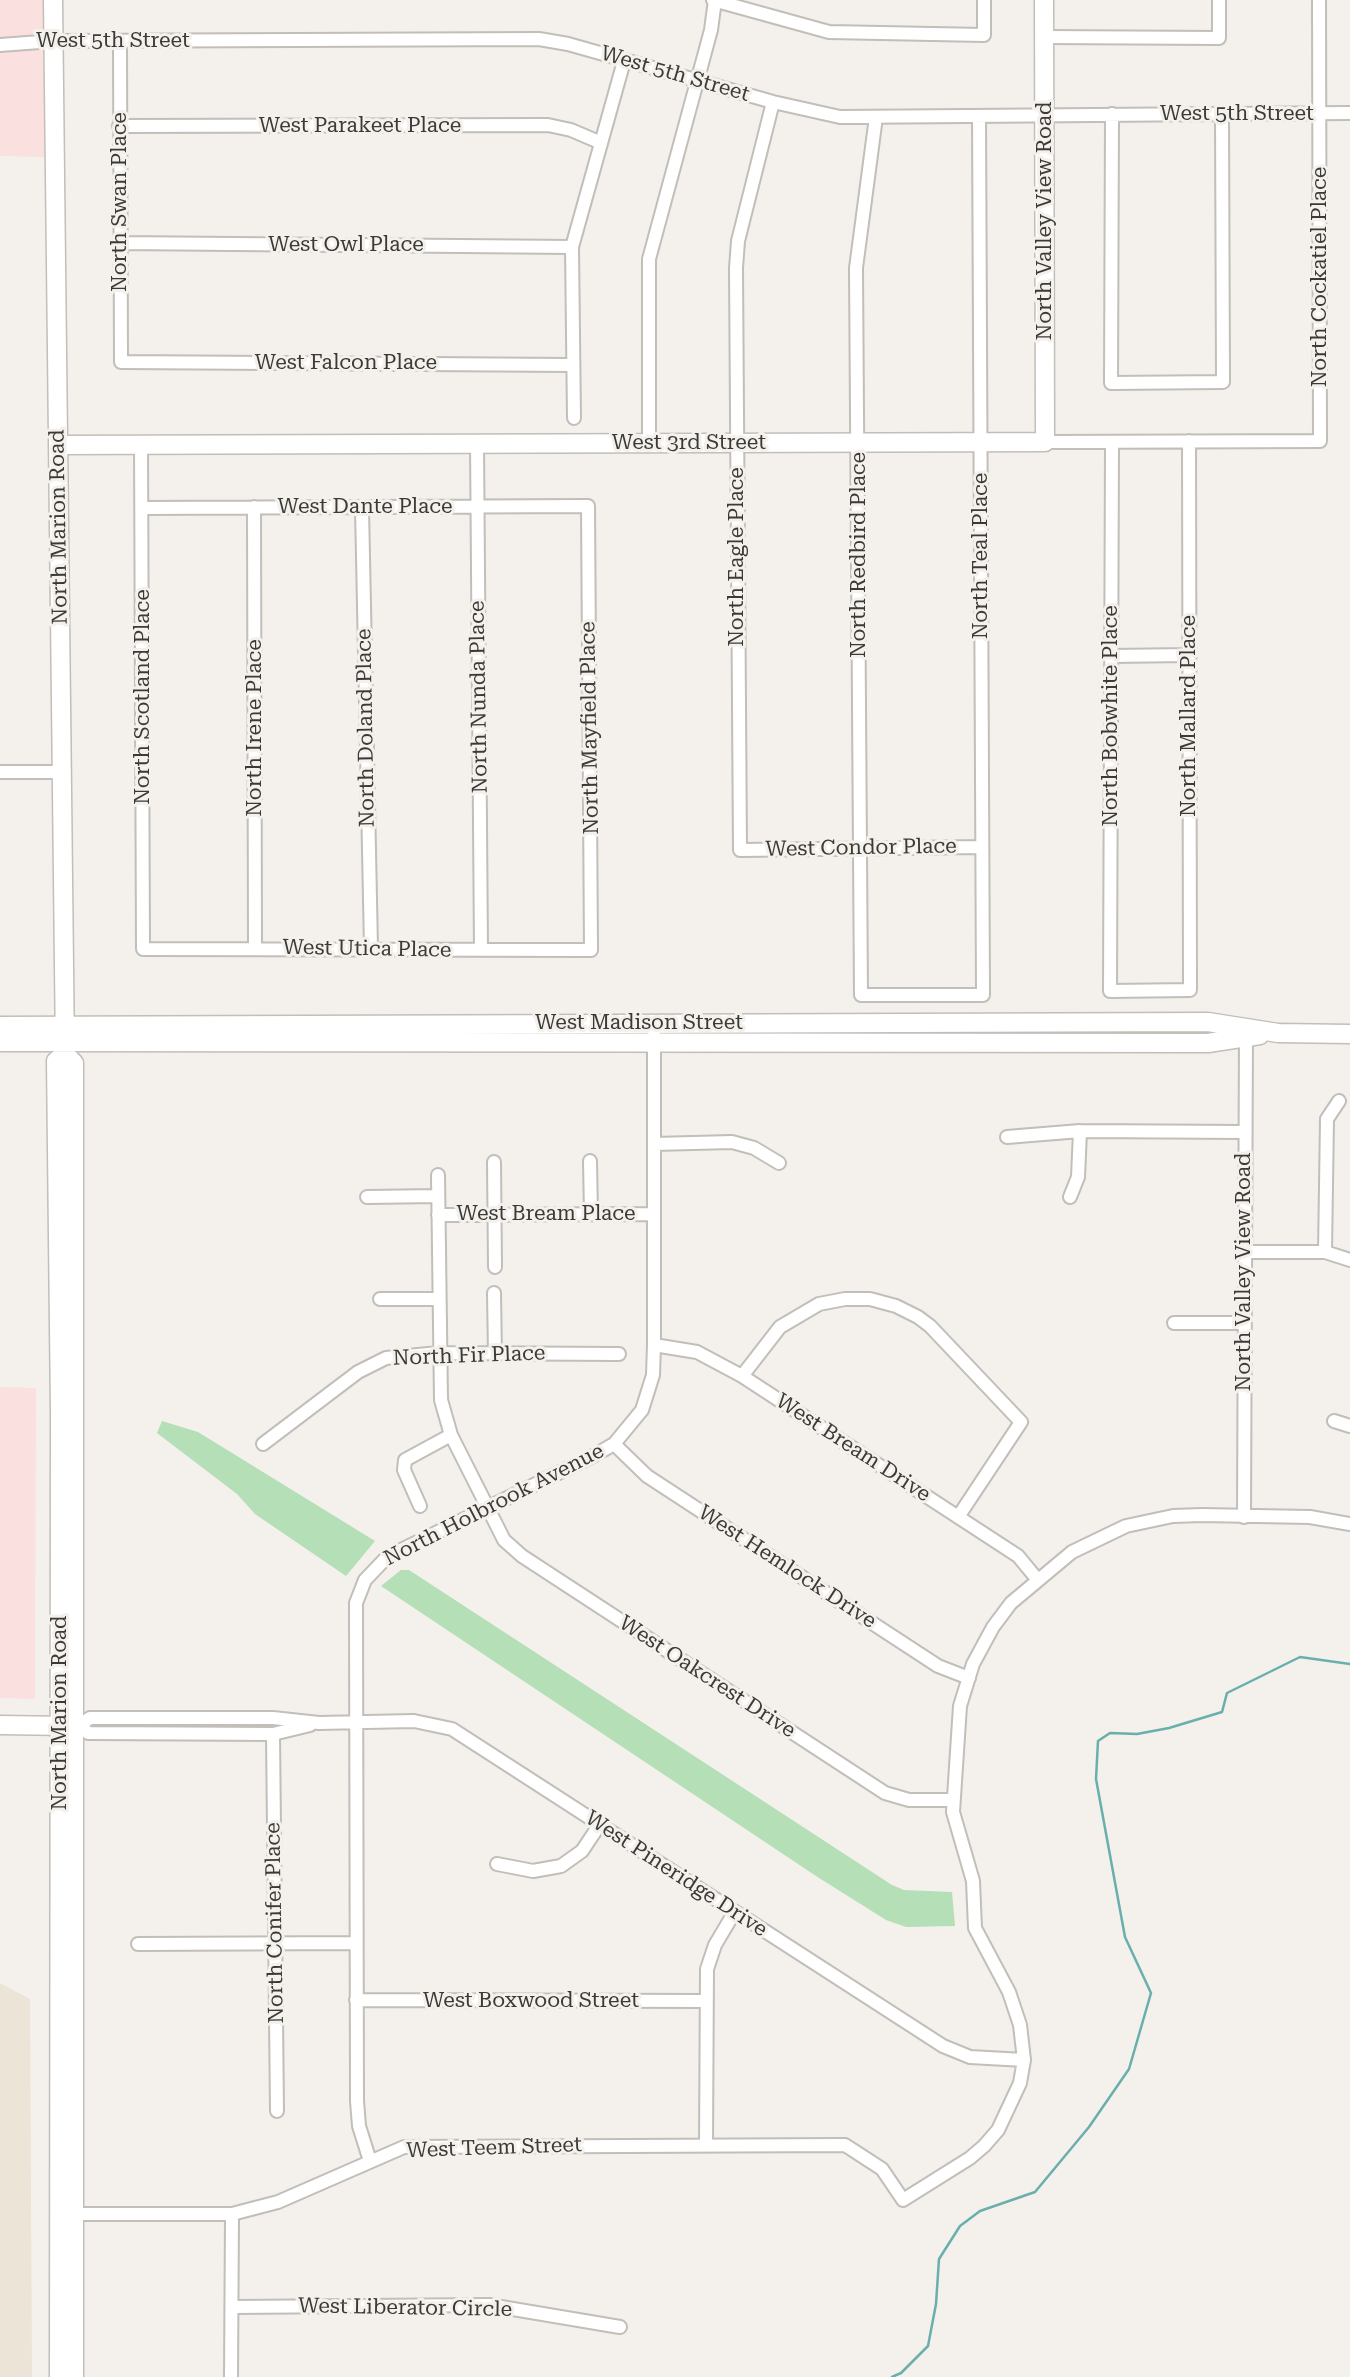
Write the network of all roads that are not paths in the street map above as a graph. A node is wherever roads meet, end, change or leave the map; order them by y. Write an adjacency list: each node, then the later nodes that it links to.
1 (53, 0): 8 (street, North Marion Road)
2 (715, 0): 3 (street); 12 (street)
3 (984, 0)
4 (1044, 0): 7 (street, North Valley View Road)
5 (1219, 0): 7 (street)
6 (1319, 0): 16 (street, North Cockatiel Place)
7 (1044, 37): 17 (street, North Valley View Road)
8 (53, 41): 9 (street, West 5th Street); 10 (street, West 5th Street); 38 (street, North Marion Road)
9 (120, 41): 11 (street, West 5th Street); 21 (street, North Swan Place)
10 (0, 45)
11 (624, 61): 12 (street, West 5th Street); 22 (street)
12 (697, 81): 13 (street, West 5th Street); 35 (street)
13 (773, 102): 20 (street, West 5th Street); 36 (street, North Eagle Place)
14 (1350, 113): 16 (street, West 5th Street)
15 (1112, 114): 17 (street, West 5th Street); 18 (street, West 5th Street); 18 (street)
16 (1320, 114): 18 (street, West 5th Street); 28 (street, North Cockatiel Place)
17 (1045, 115): 19 (street, West 5th Street); 31 (street, North Valley View Road)
18 (1222, 115)
19 (979, 116): 20 (street, West 5th Street); 30 (street, North Teal Place)
20 (876, 117): 29 (street, North Redbird Place)
21 (119, 126): 22 (street, West Parakeet Place); 23 (street, North Swan Place)
22 (599, 142): 24 (street)
23 (120, 243): 24 (street, West Owl Place); 25 (street, North Swan Place)
24 (572, 247): 26 (street)
25 (121, 362): 26 (street, West Falcon Place)
26 (572, 365): 27 (street)
27 (574, 418)
28 (1320, 441): 33 (street, West 3rd Street)
29 (859, 442): 30 (street, West 3rd Street); 36 (street, West 3rd Street); 50 (street, North Redbird Place)
30 (980, 442): 31 (street, West 3rd Street); 48 (street, North Teal Place)
31 (1045, 442): 32 (street, West 3rd Street)
32 (1112, 442): 33 (street, West 3rd Street); 45 (street, North Bobwhite Place)
33 (1189, 442): 44 (street, North Mallard Place)
34 (477, 443): 35 (street, West 3rd Street); 37 (street, West 3rd Street); 41 (street, North Nunda Place)
35 (649, 443): 36 (street, West 3rd Street)
36 (736, 443): 49 (street, North Eagle Place)
37 (141, 444): 38 (street, West 3rd Street); 42 (street, North Scotland Place)
38 (58, 445): 47 (street, North Marion Road)
39 (588, 506): 41 (street, West Dante Place); 55 (street, North Mayfield Place)
40 (254, 507): 42 (street, West Dante Place); 43 (street, West Dante Place); 51 (street, North Irene Place)
41 (477, 507): 43 (street, West Dante Place); 54 (street, North Nunda Place)
42 (142, 508): 53 (street, North Scotland Place)
43 (362, 508): 52 (street, North Doland Place)
44 (1188, 655): 45 (street); 56 (street, North Mallard Place)
45 (1111, 656): 56 (street, North Bobwhite Place)
46 (0, 772): 47 (street)
47 (61, 772): 62 (street, North Marion Road)
48 (982, 847): 50 (street, West Condor Place); 57 (street, North Teal Place)
49 (740, 849): 50 (street, West Condor Place)
50 (860, 849): 57 (street, North Redbird Place)
51 (255, 948): 52 (street, West Utica Place); 53 (street, West Utica Place)
52 (371, 948): 54 (street, West Utica Place)
53 (143, 949)
54 (481, 950): 55 (street, West Utica Place)
55 (591, 950)
56 (1110, 991)
57 (861, 995)
58 (654, 1023): 60 (street, West Madison Street); 62 (street, West Madison Street); 64 (street, North Holbrook Avenue)
59 (0, 1026): 62 (street, West Madison Street)
60 (1245, 1032): 61 (street, West Madison Street); 64 (street, West Madison Street); 67 (street, North Valley View Road)
61 (1350, 1034)
62 (65, 1041): 63 (street, West Madison Street); 64 (street, West Madison Street); 110 (street, North Marion Road)
63 (0, 1042)
64 (654, 1044): 69 (street, North Holbrook Avenue)
65 (1339, 1101): 82 (street)
66 (1080, 1131): 67 (street); 68 (street); 76 (street)
67 (1245, 1132): 81 (street, North Valley View Road)
68 (1007, 1137)
69 (654, 1144): 72 (street); 78 (street, North Holbrook Avenue)
70 (590, 1161): 77 (street)
71 (494, 1162): 80 (street)
72 (779, 1163)
73 (438, 1175): 75 (street, West Oakcrest Drive)
74 (367, 1196): 75 (street)
75 (438, 1196): 79 (street, West Oakcrest Drive)
76 (1070, 1197)
77 (591, 1214): 78 (street, West Bream Place); 80 (street, West Bream Place)
78 (654, 1214): 90 (street, North Holbrook Avenue)
79 (438, 1215): 80 (street, West Bream Place); 87 (street, West Oakcrest Drive)
80 (494, 1215): 84 (street)
81 (1244, 1252): 82 (street); 89 (street, North Valley View Road)
82 (1325, 1252): 83 (street)
83 (1350, 1260)
84 (495, 1267)
85 (494, 1293): 92 (street)
86 (380, 1299): 87 (street)
87 (439, 1299): 91 (street, West Oakcrest Drive)
88 (1174, 1323): 89 (street)
89 (1244, 1323): 103 (street, North Valley View Road)
90 (654, 1345): 94 (street, West Bream Drive); 99 (street, North Holbrook Avenue)
91 (439, 1353): 92 (street, North Fir Place); 97 (street, West Oakcrest Drive); 98 (street, North Fir Place)
92 (495, 1354): 93 (street, North Fir Place)
93 (619, 1354)
94 (742, 1376): 102 (street, West Bream Drive); 102 (street)
95 (1334, 1421): 96 (street)
96 (1350, 1426)
97 (451, 1435): 100 (street); 101 (street, West Oakcrest Drive)
98 (263, 1444)
99 (614, 1444): 101 (street, North Holbrook Avenue); 106 (street, West Hemlock Drive)
100 (420, 1506)
101 (486, 1509): 108 (street, North Holbrook Avenue); 112 (street, West Oakcrest Drive)
102 (958, 1517): 105 (street, West Bream Drive)
103 (1244, 1517): 104 (street); 105 (street)
104 (1350, 1524)
105 (1037, 1579): 106 (street)
106 (969, 1678): 112 (street)
107 (319, 1723): 108 (street, West Pineridge Drive); 110 (street, West Pineridge Drive); 111 (street, West Pineridge Drive)
108 (355, 1723): 113 (street, West Pineridge Drive); 117 (street, North Holbrook Avenue)
109 (0, 1724): 110 (street)
110 (71, 1726): 111 (street, West Pineridge Drive); 125 (street, North Marion Road)
111 (273, 1734): 116 (street, North Conifer Place)
112 (953, 1800): 121 (street)
113 (600, 1824): 114 (street); 115 (street, West Pineridge Drive)
114 (497, 1864)
115 (734, 1913): 120 (street); 121 (street, West Pineridge Drive)
116 (275, 1942): 117 (street); 118 (street); 122 (street, North Conifer Place)
117 (356, 1942): 119 (street, North Holbrook Avenue)
118 (138, 1944)
119 (356, 2000): 120 (street, West Boxwood Street); 124 (street, North Holbrook Avenue)
120 (706, 2001): 123 (street)
121 (1024, 2060): 123 (street, West Teem Street)
122 (276, 2111)
123 (706, 2144): 124 (street, West Teem Street)
124 (370, 2161): 126 (street, West Teem Street)
125 (67, 2214): 126 (street, West Teem Street); 129 (street, North Marion Road); 130 (street, North Marion Road)
126 (232, 2214): 127 (street)
127 (232, 2306): 128 (street, West Liberator Circle); 131 (street)
128 (620, 2327)
129 (59, 2377)
130 (74, 2377)
131 (231, 2377)

